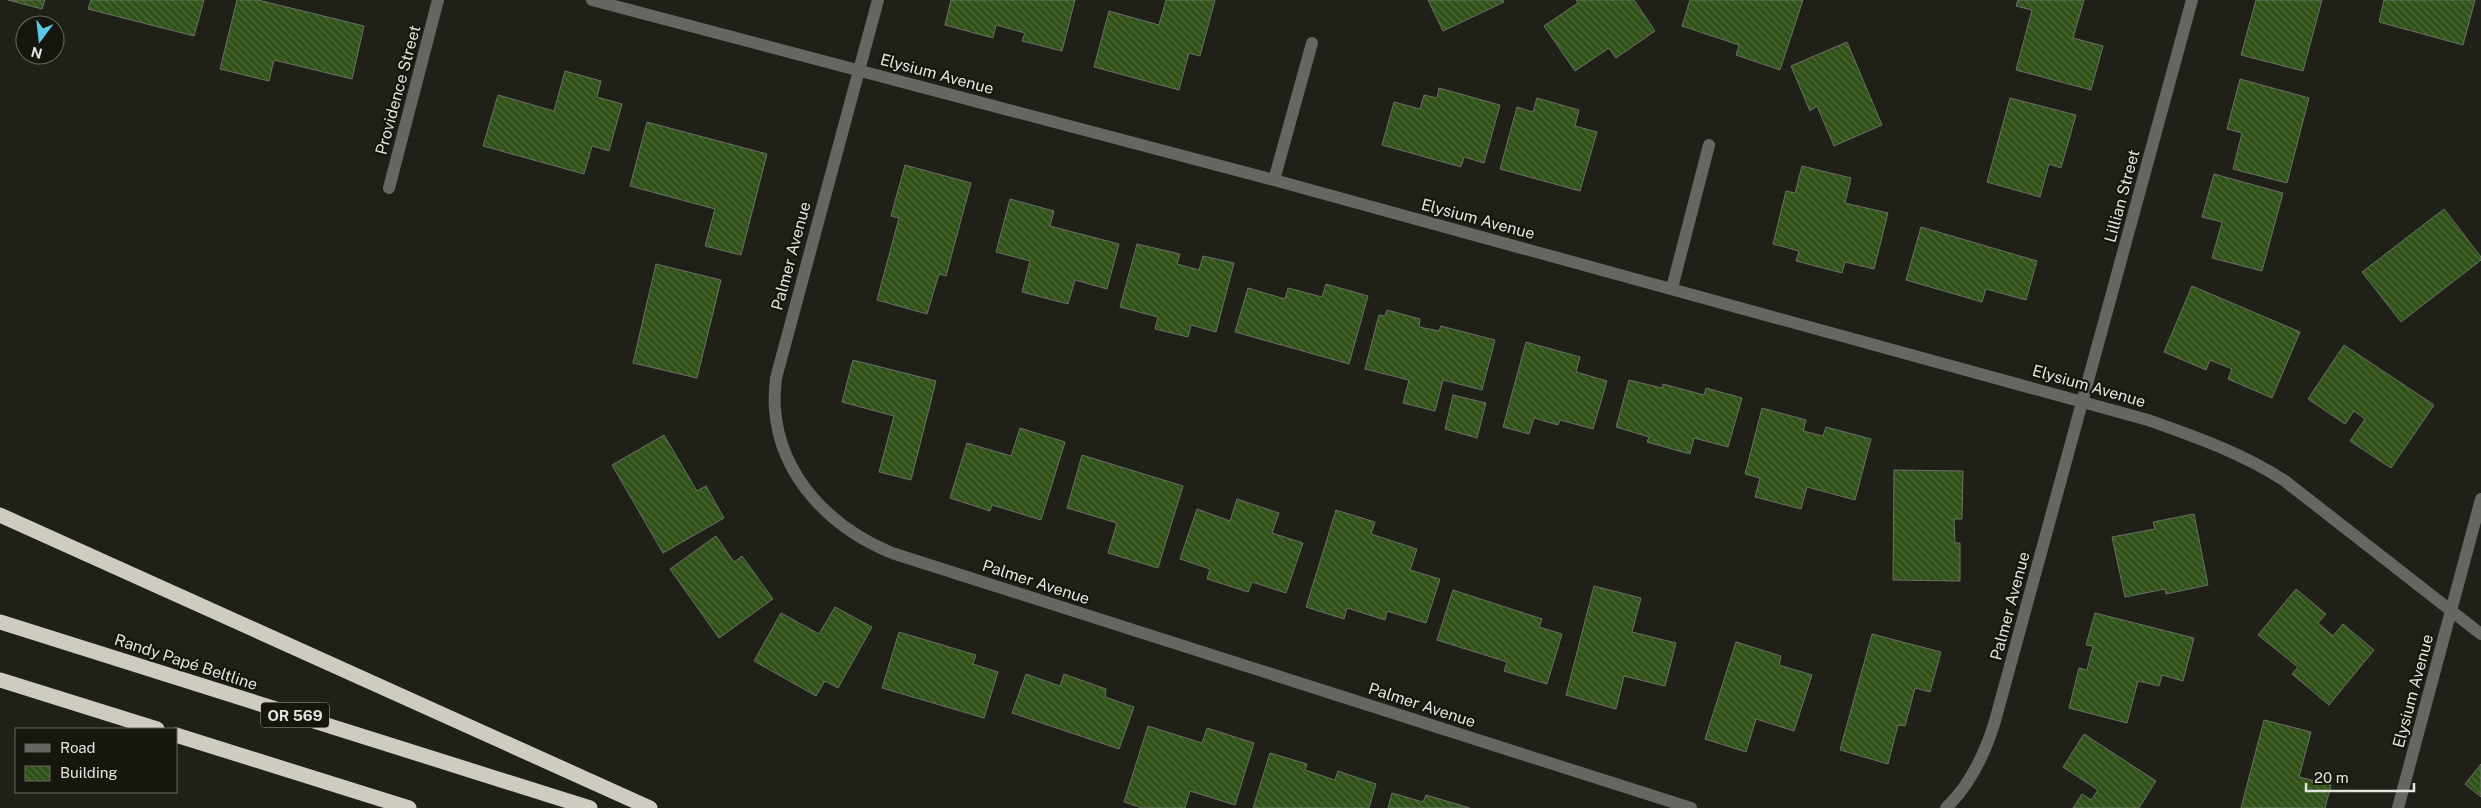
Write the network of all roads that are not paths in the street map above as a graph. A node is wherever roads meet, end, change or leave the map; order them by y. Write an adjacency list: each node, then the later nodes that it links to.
1 (438, 0): 9 (street, Providence Street)
2 (592, 0): 6 (street, Elysium Avenue)
3 (878, 0): 6 (street, Palmer Avenue)
4 (2192, 0): 11 (street, Lillian Street)
5 (1312, 43): 8 (street)
6 (859, 70): 8 (street, Elysium Avenue); 23 (street, Palmer Avenue)
7 (1709, 145): 10 (street)
8 (1274, 180): 10 (street, Elysium Avenue)
9 (389, 188)
10 (1672, 288): 11 (street, Elysium Avenue)
11 (2083, 401): 14 (street, Elysium Avenue); 24 (street, Palmer Avenue)
12 (2481, 499): 14 (street, Elysium Avenue)
13 (0, 515): 22 (highway)
14 (2451, 611): 16 (street, Elysium Avenue); 25 (street, Elysium Avenue)
15 (0, 622): 21 (highway, Randy Papé Beltline / OR 569)
16 (2481, 634)
17 (0, 680): 18 (highway)
18 (154, 728)
19 (178, 736): 20 (highway)
20 (409, 808)
21 (590, 808)
22 (650, 808)
23 (1691, 808)
24 (1946, 808)
25 (2398, 808)

